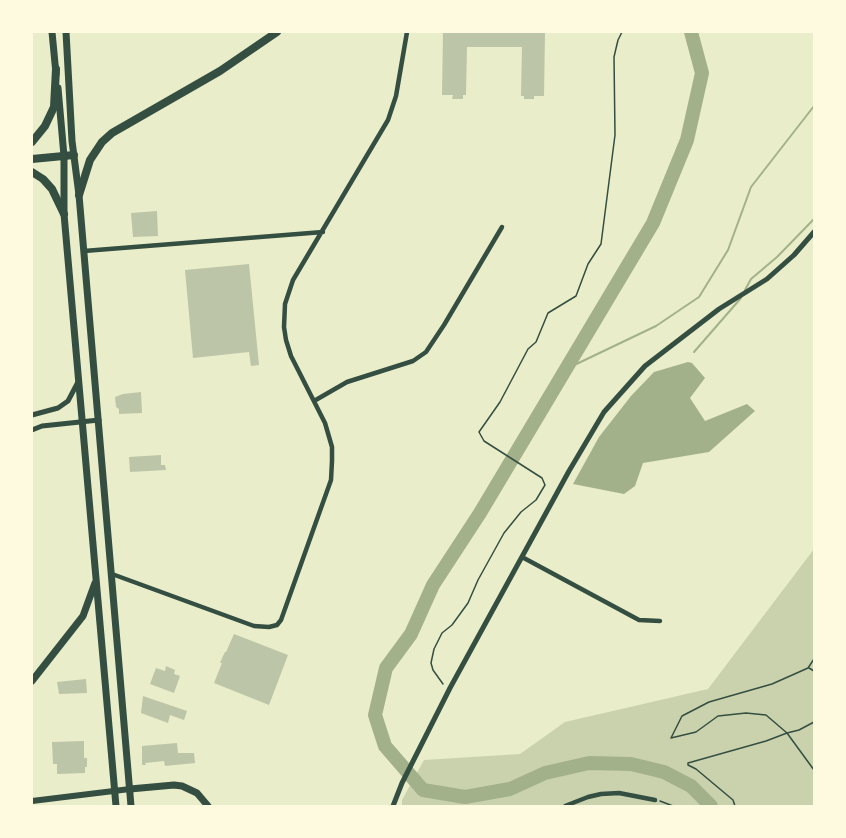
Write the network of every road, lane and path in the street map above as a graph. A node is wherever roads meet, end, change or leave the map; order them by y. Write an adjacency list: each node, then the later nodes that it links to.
1 (52, 32): 6 (highway)
2 (278, 32): 12 (highway)
3 (407, 32): 15 (street)
4 (622, 32): 32 (path)
5 (67, 36): 8 (highway)
6 (56, 69): 7 (highway); 9 (highway)
7 (32, 142)
8 (74, 155): 9 (highway); 12 (highway)
9 (64, 156): 10 (highway); 13 (highway)
10 (32, 159)
11 (32, 172): 13 (highway)
12 (80, 195): 17 (highway)
13 (64, 214): 18 (highway)
14 (501, 227): 19 (street)
15 (323, 232): 17 (street); 19 (street)
16 (814, 232): 24 (street)
17 (84, 251): 21 (highway)
18 (79, 380): 20 (street); 22 (highway)
19 (314, 401): 26 (street)
20 (32, 415)
21 (99, 420): 22 (street); 26 (highway)
22 (83, 422): 23 (street); 25 (highway)
23 (32, 430)
24 (522, 557): 27 (street); 43 (street)
25 (97, 574): 31 (highway); 37 (highway)
26 (112, 574): 36 (highway)
27 (660, 621)
28 (814, 659): 29 (path)
29 (808, 668): 30 (path); 34 (path)
30 (814, 670)
31 (32, 681)
32 (445, 685)
33 (814, 722): 34 (path)
34 (787, 733): 35 (path); 46 (path)
35 (814, 770)
36 (130, 789): 37 (main road); 41 (highway); 42 (highway)
37 (114, 791): 39 (main road); 40 (highway)
38 (655, 800): 44 (street); 45 (path)
39 (32, 801)
40 (116, 807)
41 (131, 807)
42 (208, 807)
43 (393, 807)
44 (565, 807)
45 (673, 807)
46 (735, 807)

